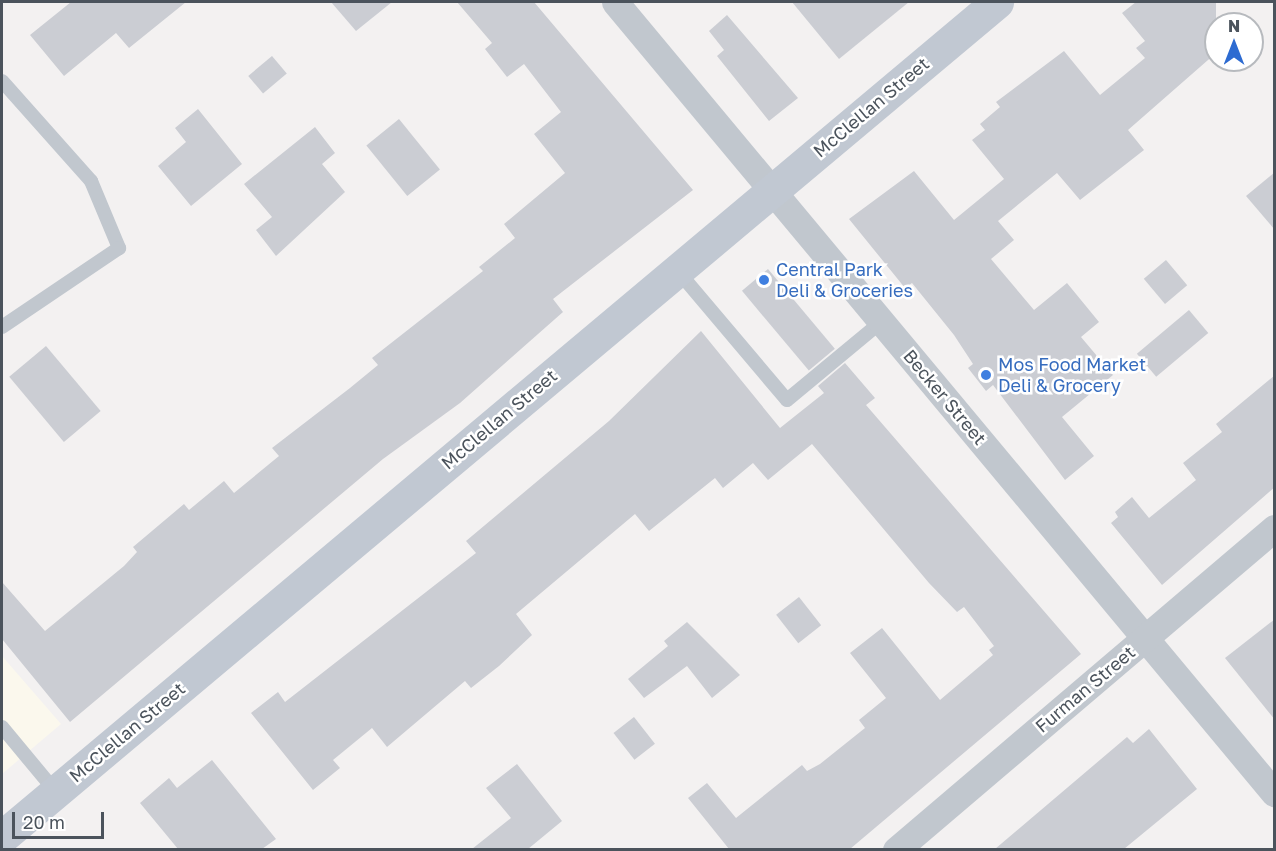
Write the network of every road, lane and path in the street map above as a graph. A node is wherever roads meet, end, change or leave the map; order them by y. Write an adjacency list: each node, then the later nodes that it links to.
1 (615, 2): 4 (street, Becker Street)
2 (997, 2): 4 (street, McClellan Street)
3 (2, 81): 7 (lane)
4 (772, 190): 5 (street, McClellan Street); 6 (street, Becker Street)
5 (677, 270): 6 (lane); 11 (street, McClellan Street)
6 (882, 321): 9 (street, Becker Street)
7 (2, 327)
8 (1275, 528): 9 (street, Furman Street)
9 (1145, 638): 12 (street, Becker Street); 14 (street, Furman Street)
10 (2, 727): 11 (lane)
11 (56, 792): 13 (street, McClellan Street)
12 (1275, 793)
13 (2, 837)
14 (896, 849)

